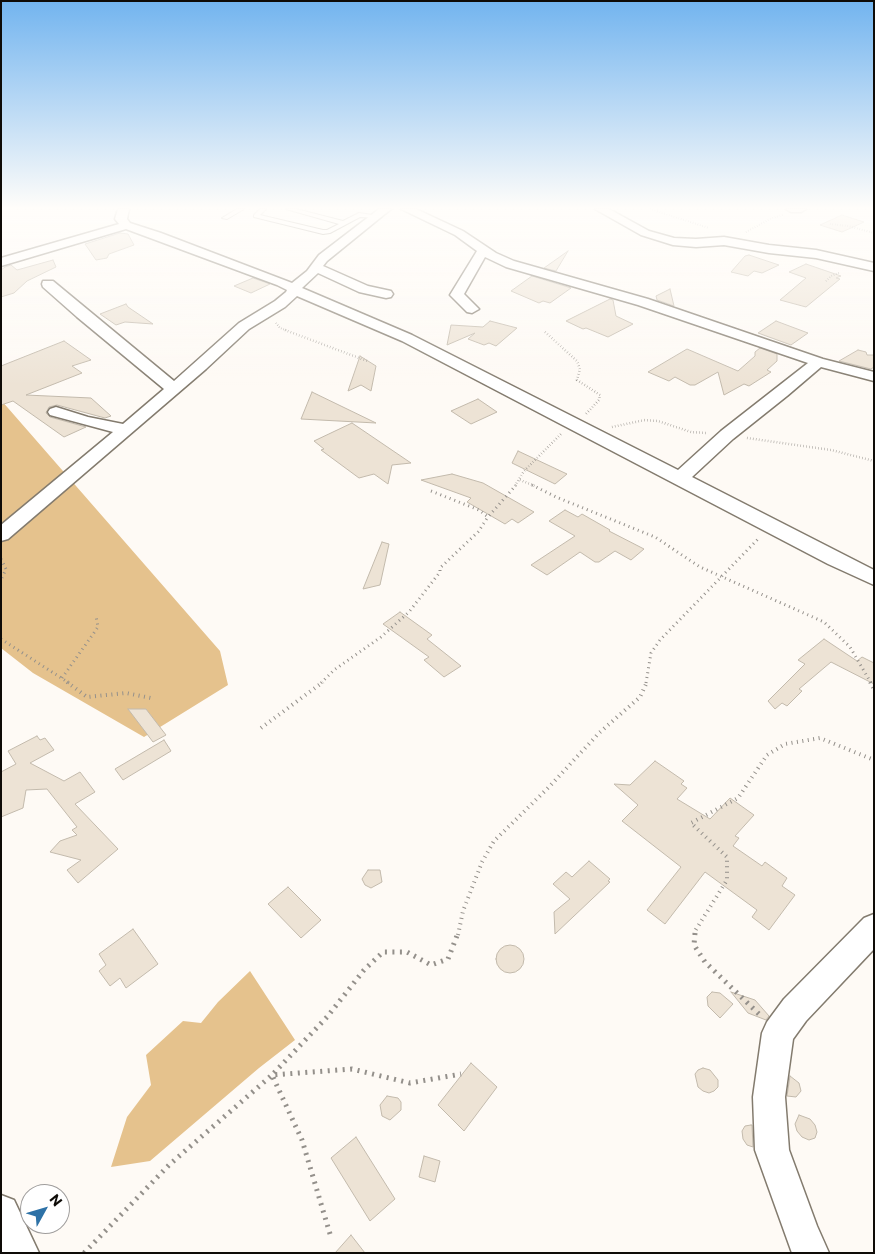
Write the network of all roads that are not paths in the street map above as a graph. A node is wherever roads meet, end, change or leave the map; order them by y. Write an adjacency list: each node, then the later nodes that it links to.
1 (241, 268): 6 (street)
2 (315, 268): 6 (street); 7 (street)
3 (472, 268): 8 (street)
4 (522, 268): 9 (street)
5 (48, 284): 11 (street)
6 (294, 288): 11 (street); 14 (street)
7 (386, 294)
8 (472, 309)
9 (818, 362): 10 (street); 14 (street)
10 (874, 377)
11 (172, 388): 13 (street)
12 (56, 412): 13 (street)
13 (124, 430): 15 (street)
14 (682, 479): 16 (street)
15 (1, 535)
16 (874, 578)
17 (874, 928): 20 (street)
18 (1, 1213): 19 (street)
19 (19, 1251)
20 (811, 1253)

